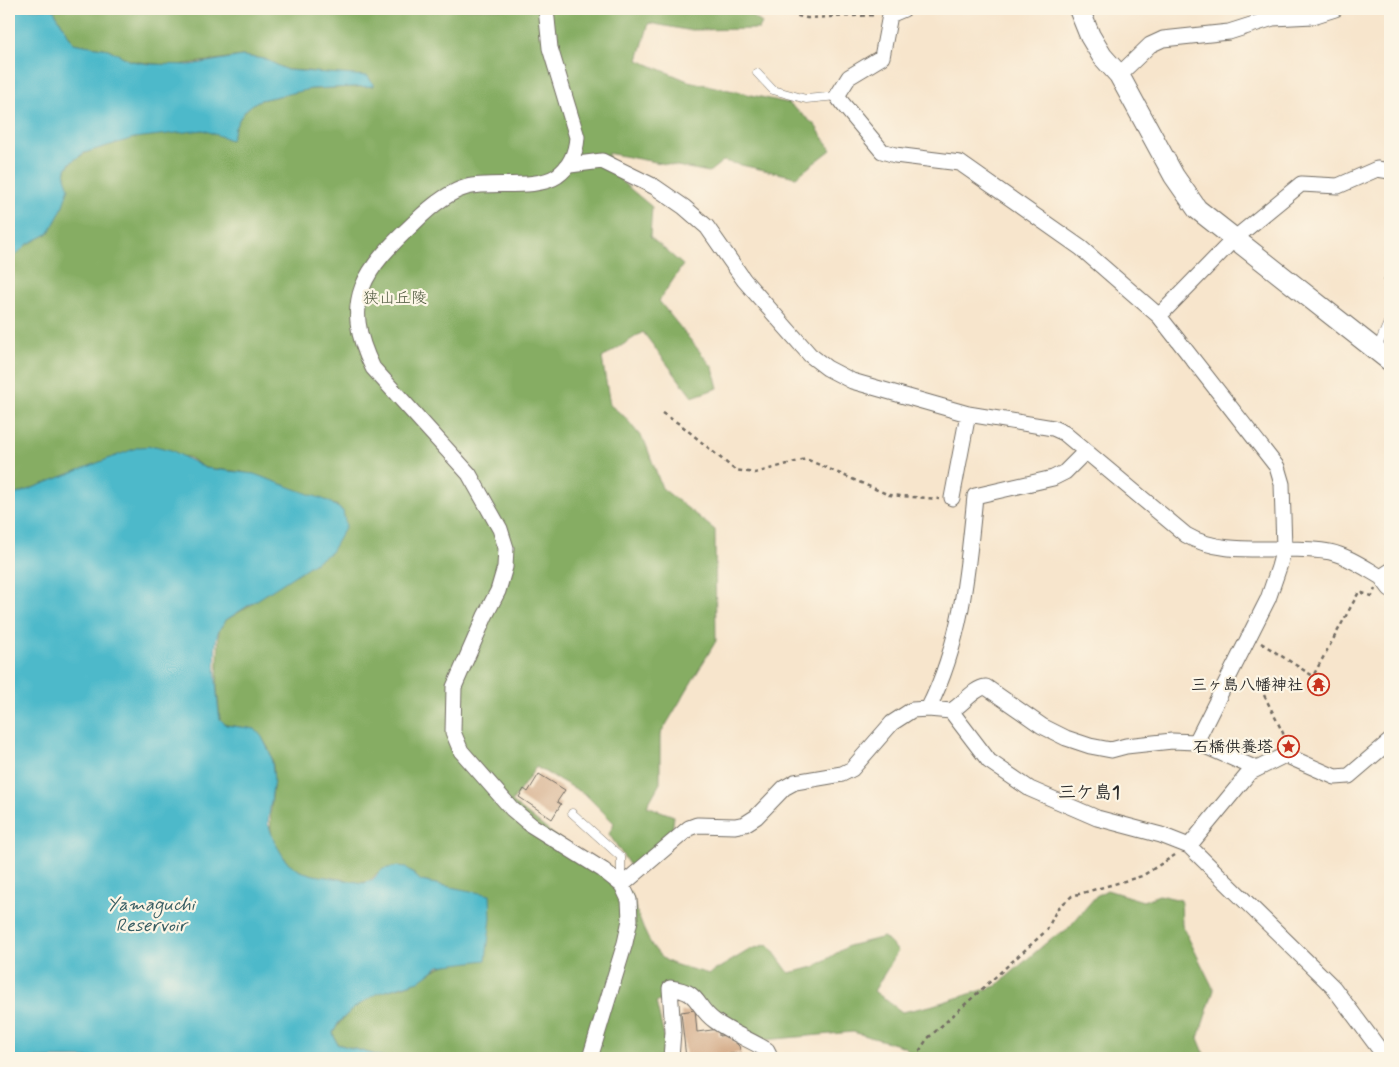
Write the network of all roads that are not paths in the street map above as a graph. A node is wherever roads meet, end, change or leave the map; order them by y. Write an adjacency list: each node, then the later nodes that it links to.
1 (546, 9): 8 (street)
2 (904, 9): 7 (street)
3 (1079, 9): 6 (street)
4 (1335, 9): 6 (street)
5 (757, 73): 7 (lane)
6 (1119, 75): 10 (street)
7 (837, 96): 13 (street)
8 (570, 165): 16 (street); 28 (street)
9 (1390, 171): 10 (street)
10 (1234, 240): 13 (street); 15 (street)
11 (1390, 271): 12 (lane)
12 (1390, 294)
13 (1160, 316): 19 (street)
14 (1390, 318): 15 (lane)
15 (1384, 355)
16 (968, 414): 17 (street); 18 (street)
17 (1085, 452): 19 (street); 21 (street)
18 (952, 498)
19 (1284, 548): 20 (street); 24 (street)
20 (1387, 579)
21 (928, 709): 22 (street); 28 (street)
22 (951, 711): 24 (street); 27 (street)
23 (1390, 741): 25 (street)
24 (1196, 742): 25 (street)
25 (1257, 769): 27 (street)
26 (572, 813): 28 (lane)
27 (1189, 846): 32 (street)
28 (622, 885): 29 (street)
29 (590, 1058)
30 (671, 1058): 31 (street)
31 (771, 1058)
32 (1386, 1058)

